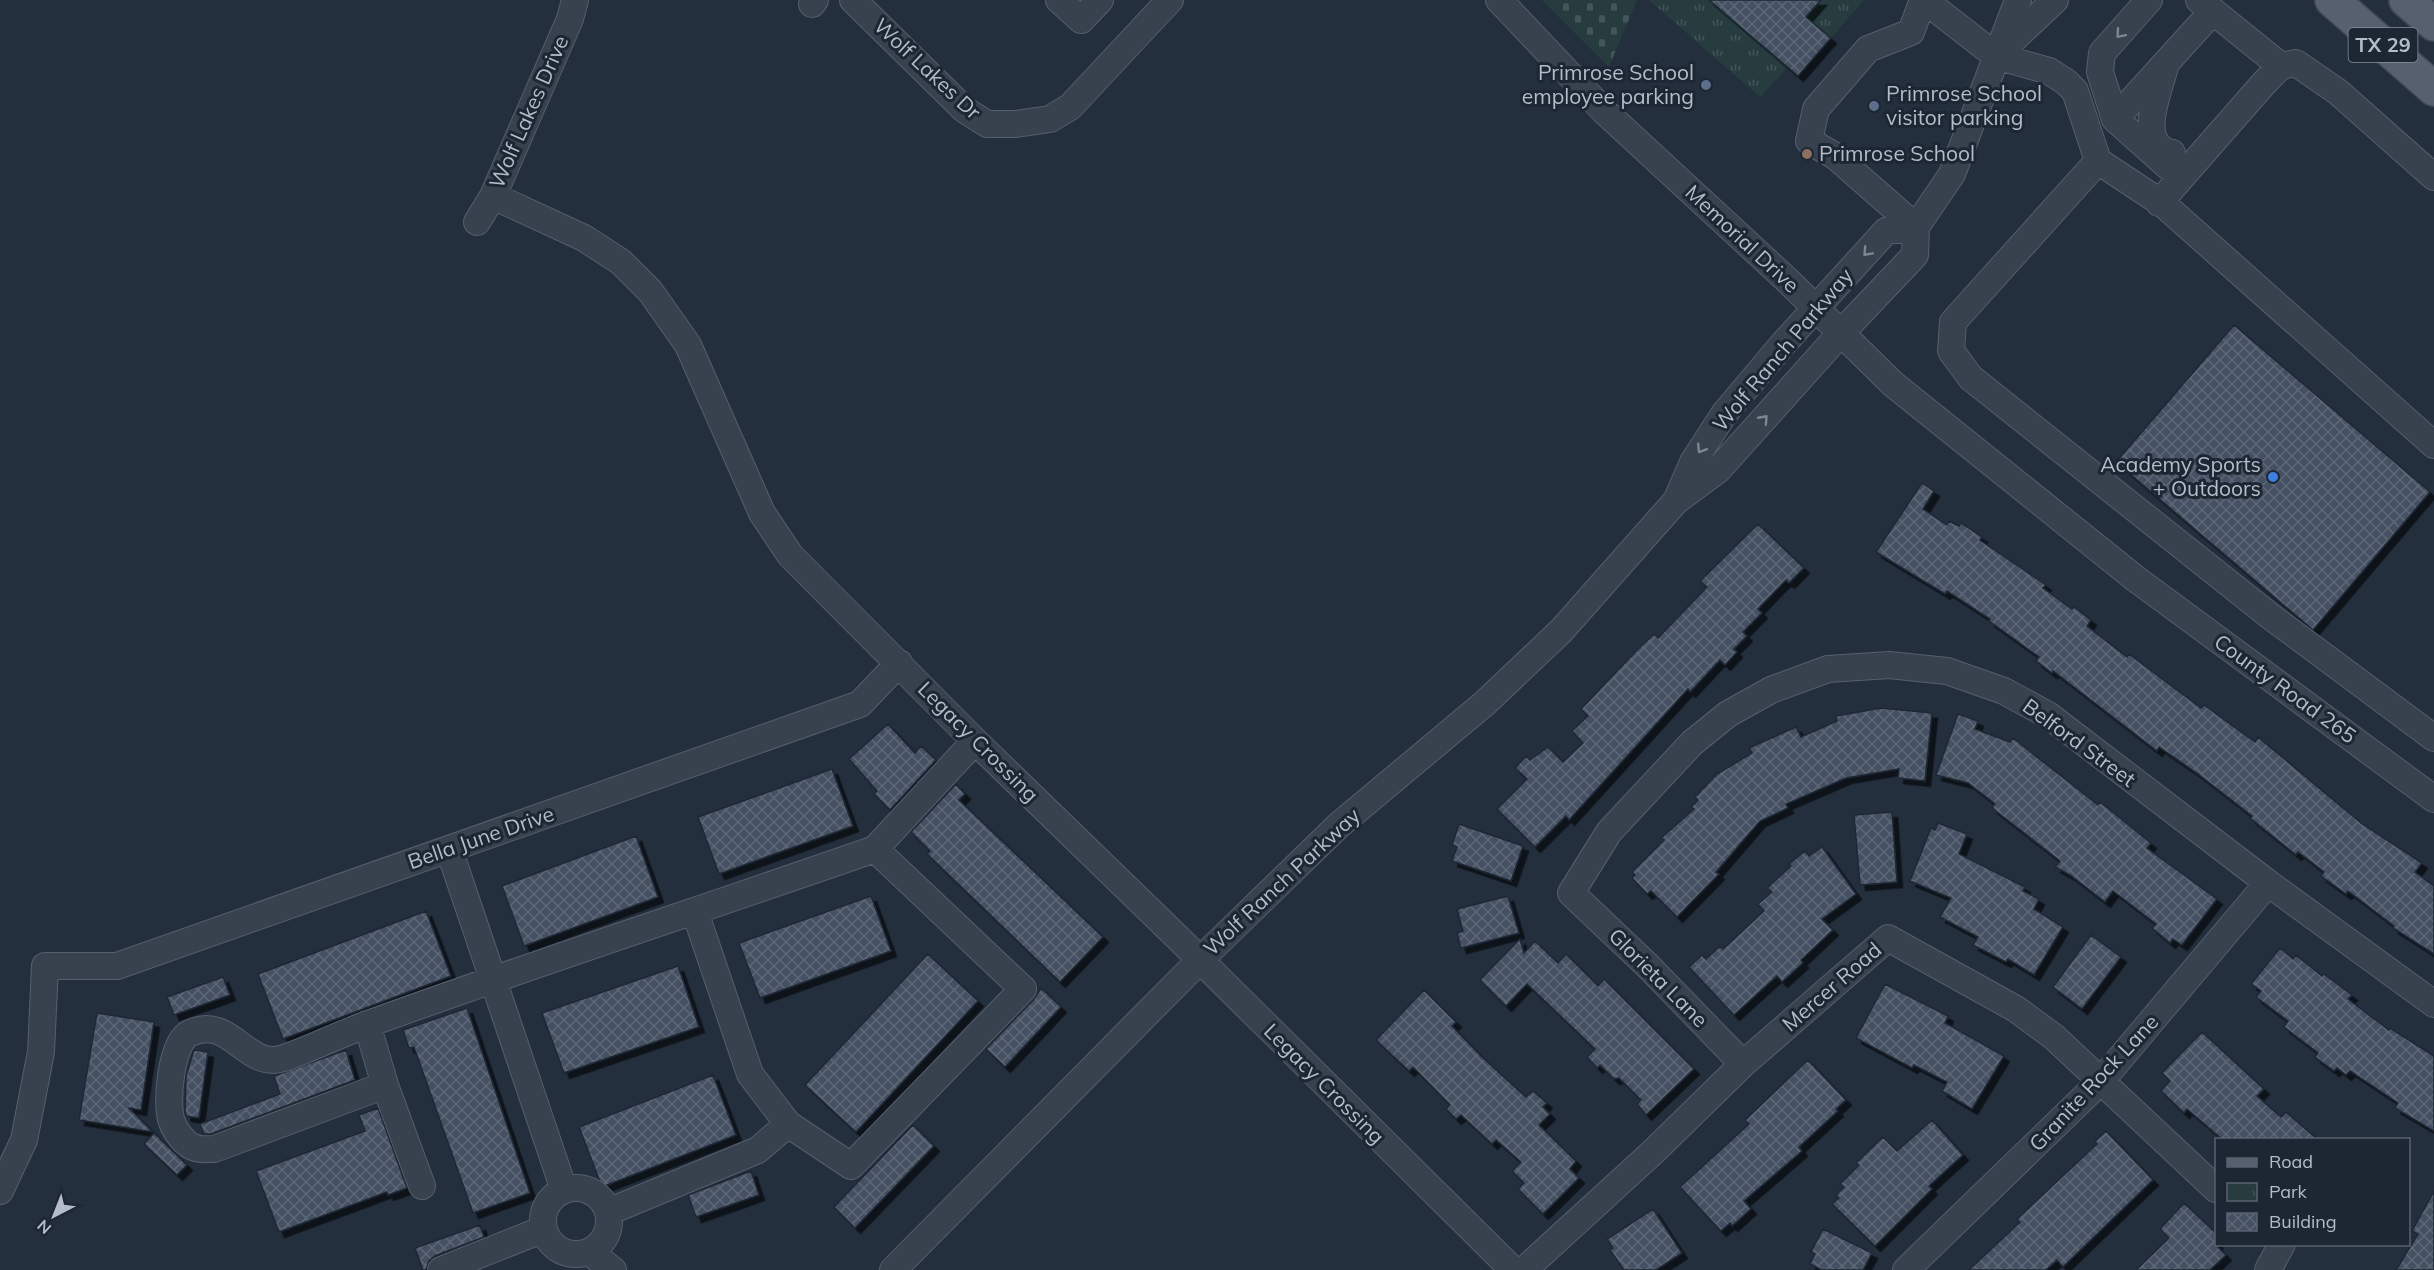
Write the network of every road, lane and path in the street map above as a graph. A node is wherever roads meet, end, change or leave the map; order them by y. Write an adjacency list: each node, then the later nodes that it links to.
1 (575, 0): 23 (street, Wolf Lakes Drive)
2 (1059, 0): 3 (street)
3 (1100, 0)
4 (1170, 0): 12 (street, Wolf Lakes Dr)
5 (1498, 0): 27 (street, Memorial Drive)
6 (1924, 0): 15 (street); 26 (street)
7 (2018, 0): 15 (street, Wolf Ranch Parkway)
8 (2055, 0): 15 (street, Wolf Ranch Parkway)
9 (2149, 0): 19 (street, one-way to 19)
10 (2332, 0): 18 (main road, TX 29)
11 (2406, 0): 14 (main road, TX 29)
12 (854, 1)
13 (2206, 5): 16 (street); 17 (street)
14 (2434, 24)
15 (1996, 56): 20 (street); 26 (street, Wolf Ranch Parkway)
16 (2166, 63): 17 (street); 19 (street)
17 (2273, 74): 21 (street); 22 (street)
18 (2434, 89)
19 (2115, 119): 21 (street)
20 (2098, 161): 24 (street); 33 (street)
21 (2180, 177): 24 (street)
22 (2434, 177)
23 (493, 196): 25 (street, Wolf Lakes Drive); 32 (street, Legacy Crossing)
24 (2159, 202): 29 (street)
25 (477, 222)
26 (1916, 227): 27 (street, Wolf Ranch Parkway, one-way to 27); 28 (street, Wolf Ranch Parkway)
27 (1815, 309): 28 (street, Memorial Drive); 30 (street, Wolf Ranch Parkway, one-way to 30)
28 (1840, 334): 30 (street, Wolf Ranch Parkway, one-way to 28); 31 (street, Memorial Drive)
29 (2434, 445)
30 (1676, 501): 41 (street, Wolf Ranch Parkway)
31 (2136, 579): 35 (street, County Road 265)
32 (899, 663): 34 (street, Legacy Crossing); 36 (street, Bella June Drive)
33 (2434, 738)
34 (975, 741): 37 (street); 41 (street, Legacy Crossing)
35 (2434, 799)
36 (449, 849): 42 (street); 52 (street, Bella June Drive)
37 (875, 849): 40 (street); 48 (street)
38 (2268, 883): 39 (street, Belford Street); 43 (street, Belford Street); 46 (street, Granite Rock Lane)
39 (1571, 893): 45 (street, Glorieta Lane)
40 (695, 912): 42 (street); 48 (street)
41 (1200, 960): 59 (street, Wolf Ranch Parkway); 60 (street, Legacy Crossing)
42 (494, 981): 44 (street); 51 (street)
43 (2434, 1004)
44 (367, 1024): 47 (street); 47 (street)
45 (1743, 1064): 46 (street, Mercer Road); 61 (street, Mercer Road)
46 (2101, 1081): 50 (street, Mercer Road); 62 (street, Granite Rock Lane)
47 (385, 1085): 49 (street)
48 (788, 1124): 53 (street)
49 (422, 1186)
50 (2215, 1187)
51 (564, 1190): 53 (street); 54 (street)
52 (0, 1191)
53 (608, 1212): 56 (street)
54 (544, 1229): 56 (street); 57 (street)
55 (2281, 1246): 63 (street)
56 (590, 1252): 58 (street)
57 (441, 1270)
58 (613, 1270)
59 (893, 1270)
60 (1513, 1270)
61 (1524, 1270)
62 (1906, 1270)
63 (2268, 1270)

